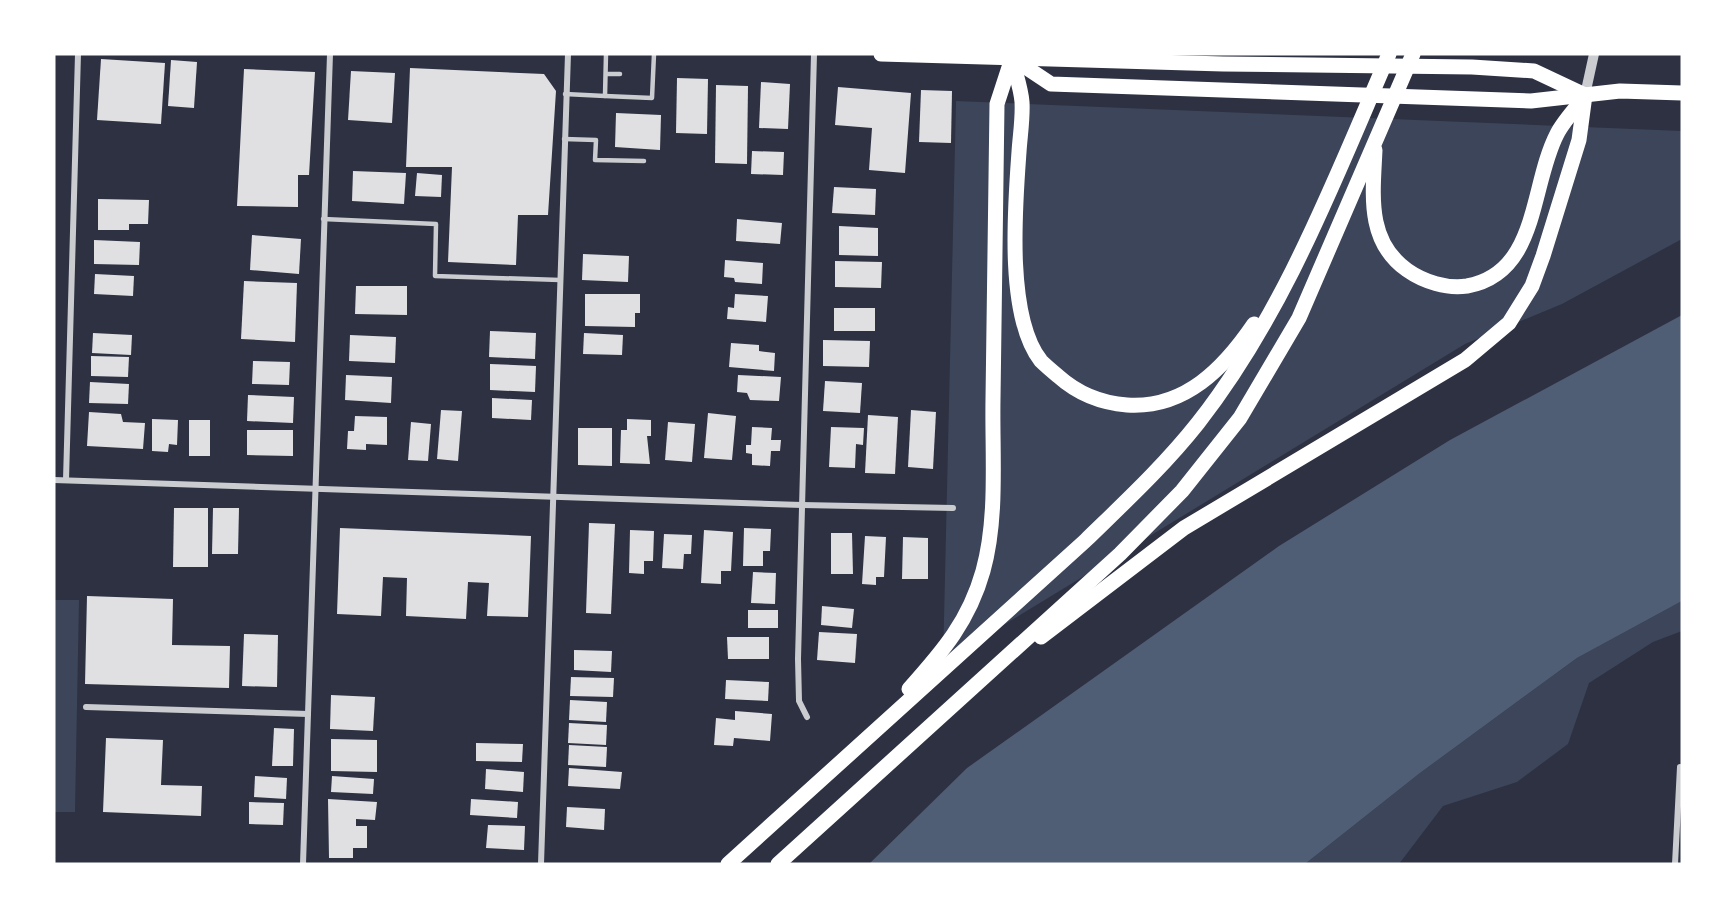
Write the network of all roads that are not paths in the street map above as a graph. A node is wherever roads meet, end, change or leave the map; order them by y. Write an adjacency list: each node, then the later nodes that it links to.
1 (78, 54): 30 (street)
2 (330, 54): 26 (street)
3 (568, 54): 20 (street)
4 (606, 54): 15 (lane)
5 (654, 54): 18 (lane)
6 (814, 54): 33 (street)
7 (881, 54): 11 (main road)
8 (1389, 54): 27 (main road)
9 (1413, 54): 24 (main road)
10 (1594, 54): 21 (street)
11 (918, 55): 12 (main road)
12 (937, 55): 13 (main road)
13 (1012, 56): 14 (main road); 21 (main road); 27 (main road); 39 (main road)
14 (1274, 59): 21 (main road)
15 (607, 74): 16 (lane); 22 (lane)
16 (620, 74)
17 (646, 74): 18 (lane)
18 (653, 75): 22 (lane)
19 (1682, 93): 21 (main road)
20 (566, 94): 22 (lane); 23 (street)
21 (1585, 95): 24 (main road); 35 (main road)
22 (605, 96)
23 (564, 139): 25 (lane); 28 (street)
24 (1376, 140): 35 (main road)
25 (644, 161)
26 (323, 219): 28 (lane); 31 (street)
27 (1310, 234): 39 (main road)
28 (560, 280): 32 (street)
29 (54, 480): 30 (street)
30 (66, 480): 31 (street)
31 (315, 487): 32 (street); 37 (street)
32 (552, 496): 33 (street); 43 (street)
33 (802, 505): 34 (street); 38 (street)
34 (953, 508)
35 (984, 677): 44 (main road)
36 (86, 707): 37 (street)
37 (308, 714): 42 (street)
38 (807, 717)
39 (853, 752): 41 (main road)
40 (1680, 766): 45 (street)
41 (730, 862)
42 (303, 864)
43 (541, 864)
44 (778, 864)
45 (1675, 864)

